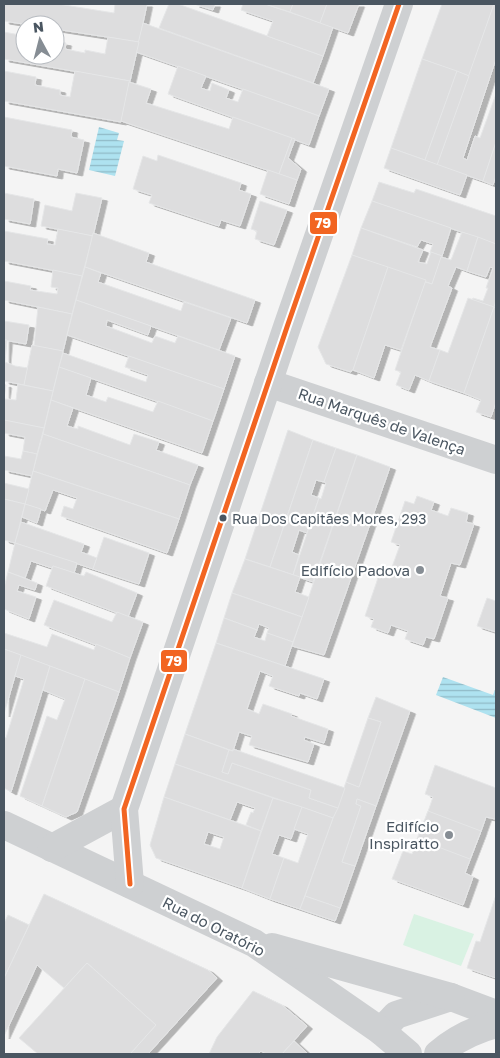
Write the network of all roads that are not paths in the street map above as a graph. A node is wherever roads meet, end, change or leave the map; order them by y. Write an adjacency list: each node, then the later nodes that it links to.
1 (399, 4): 2 (street)
2 (268, 383): 3 (street, Rua Marquês de Valença); 4 (street)
3 (496, 460)
4 (124, 809): 6 (street); 7 (street)
5 (4, 825): 6 (street, Rua do Oratório)
6 (52, 848): 7 (street, Rua do Oratório)
7 (130, 884): 8 (street, Rua do Oratório)
8 (254, 943): 9 (street); 12 (street, Rua do Oratório)
9 (451, 997): 10 (street); 12 (street)
10 (496, 1014)
11 (496, 1024): 14 (street)
12 (380, 1031): 13 (street, Rua do Oratório)
13 (408, 1054)
14 (438, 1054)

